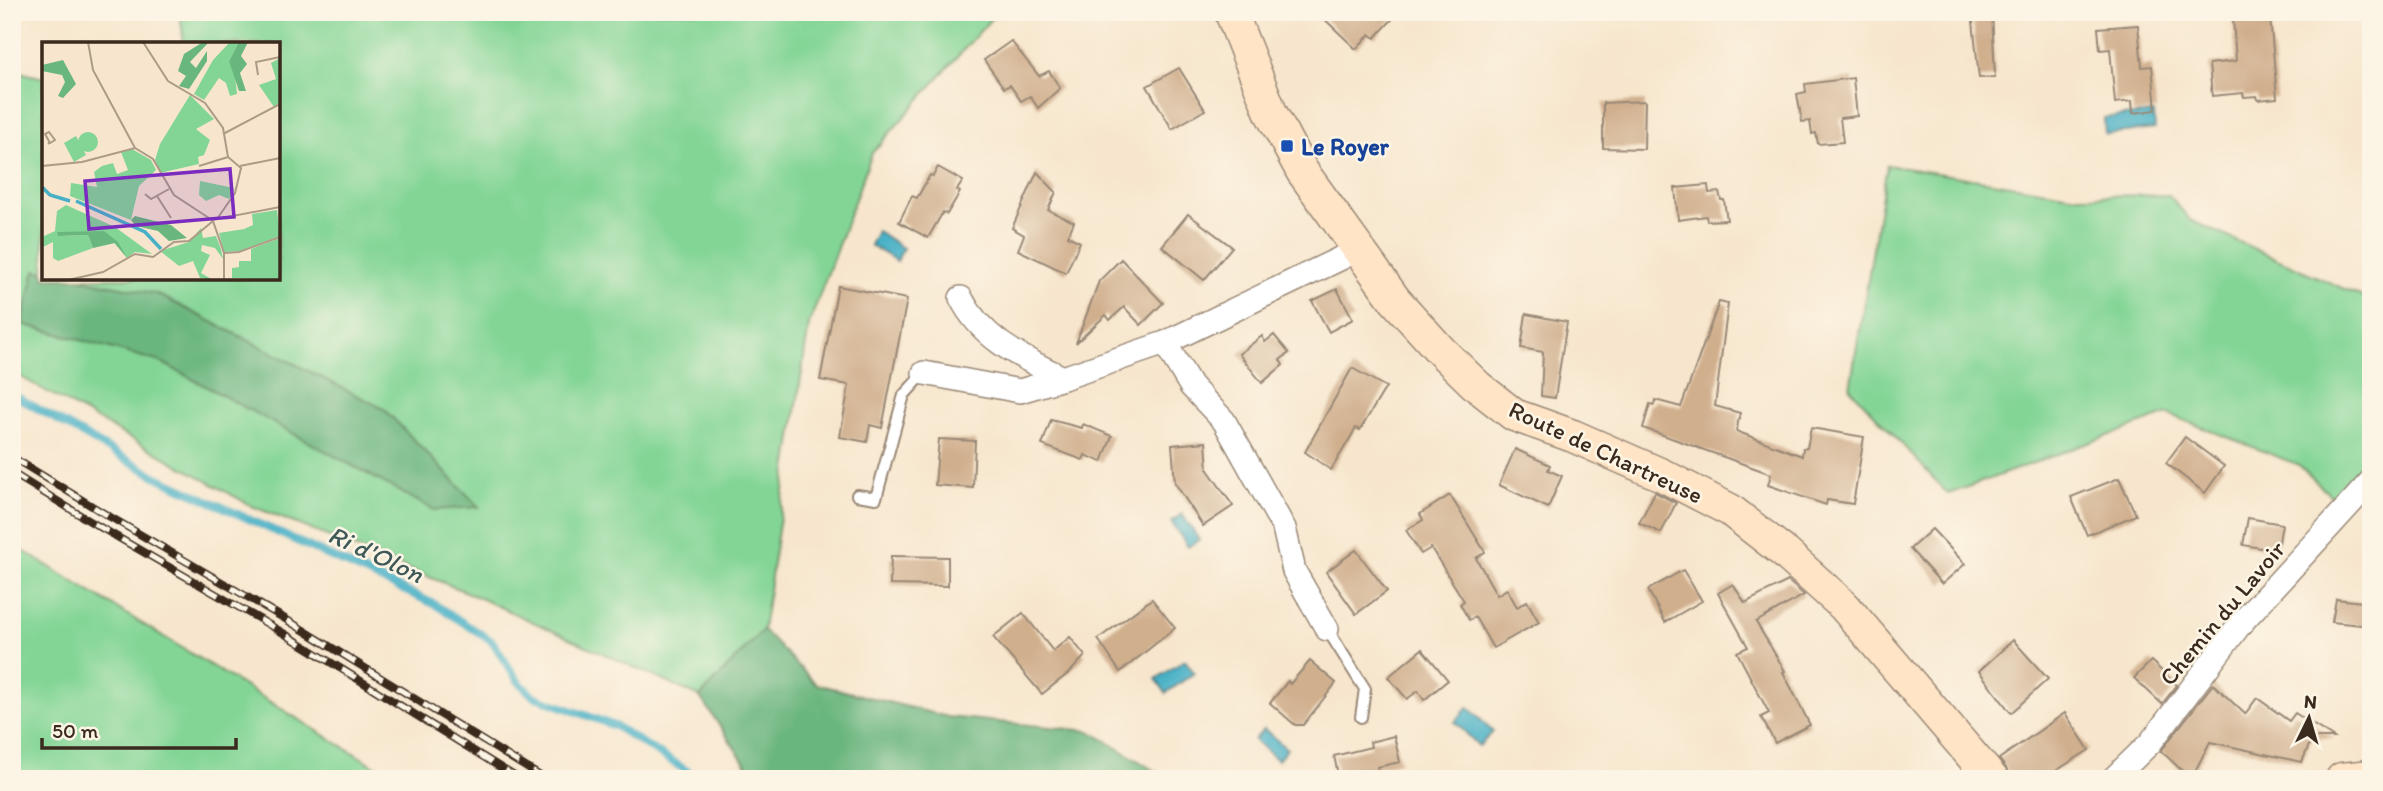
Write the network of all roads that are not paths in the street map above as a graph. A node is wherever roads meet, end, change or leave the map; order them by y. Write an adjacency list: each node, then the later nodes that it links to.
1 (1231, 12): 2 (main road, Route de Chartreuse)
2 (1358, 250): 4 (street); 12 (main road, Route de Chartreuse)
3 (961, 298): 6 (street)
4 (1165, 343): 6 (street); 9 (street)
5 (924, 373): 6 (street); 8 (lane)
6 (1063, 378)
7 (2371, 481): 13 (street, Chemin du Lavoir)
8 (857, 495)
9 (1327, 629): 10 (lane)
10 (1361, 717)
11 (2371, 776): 14 (main road)
12 (1992, 779)
13 (2113, 779)
14 (2342, 779)

